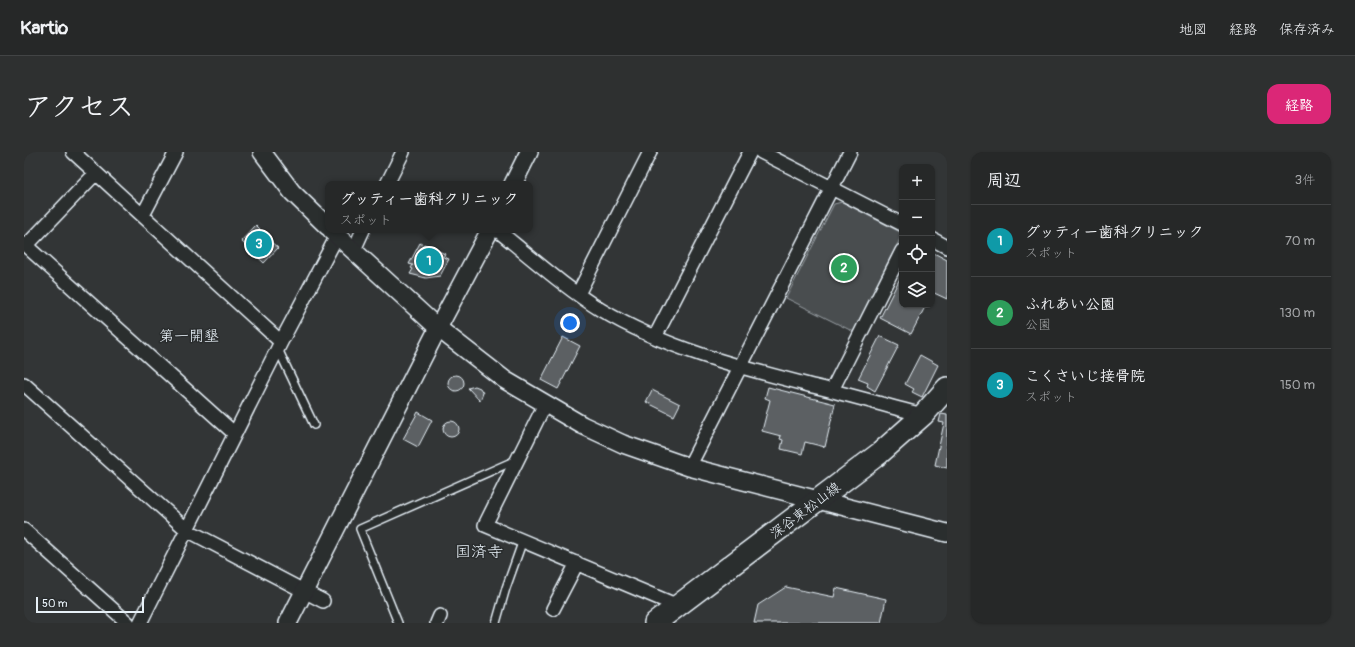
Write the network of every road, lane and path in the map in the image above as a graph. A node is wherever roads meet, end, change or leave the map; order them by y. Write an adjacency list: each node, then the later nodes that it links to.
1 (73, 152): 10 (street)
2 (176, 152): 14 (street)
3 (262, 152): 16 (street)
4 (403, 152): 11 (street)
5 (529, 152): 12 (street)
6 (650, 152): 27 (street)
7 (750, 152): 29 (street)
8 (761, 152): 13 (street)
9 (850, 152): 13 (street)
10 (96, 173): 14 (street); 23 (street)
11 (388, 181)
12 (514, 181)
13 (831, 188): 15 (street); 31 (street)
14 (143, 215): 30 (street)
15 (899, 222)
16 (325, 224)
17 (331, 233): 30 (street)
18 (334, 233): 25 (street)
19 (362, 233): 25 (street)
20 (488, 233): 28 (street)
21 (501, 233): 27 (street)
22 (935, 241): 24 (street)
23 (25, 245): 38 (street)
24 (947, 247)
25 (353, 252): 28 (street)
26 (899, 257): 34 (street)
27 (578, 294): 29 (street)
28 (438, 328): 35 (street); 47 (street)
29 (655, 337): 31 (street)
30 (279, 346): 37 (lane); 38 (street)
31 (740, 367): 34 (street); 40 (street)
32 (24, 384): 43 (street)
33 (947, 388): 36 (main road, 深谷東松山線)
34 (832, 390): 36 (street)
35 (545, 404): 39 (street); 40 (street)
36 (923, 415): 41 (main road, 深谷東松山線)
37 (314, 425)
38 (235, 434): 43 (street)
39 (518, 460): 45 (street); 54 (lane)
40 (689, 467): 41 (street)
41 (820, 500): 44 (street); 49 (main road, 深谷東松山線)
42 (24, 530): 51 (street)
43 (186, 530): 47 (street); 52 (street)
44 (947, 533)
45 (523, 540): 46 (street); 55 (lane)
46 (577, 563): 49 (street); 50 (street)
47 (305, 592): 48 (street); 53 (street)
48 (323, 601)
49 (678, 606): 56 (main road, 深谷東松山線)
50 (553, 609)
51 (128, 623)
52 (140, 623)
53 (288, 623)
54 (398, 623)
55 (496, 623)
56 (655, 623)

